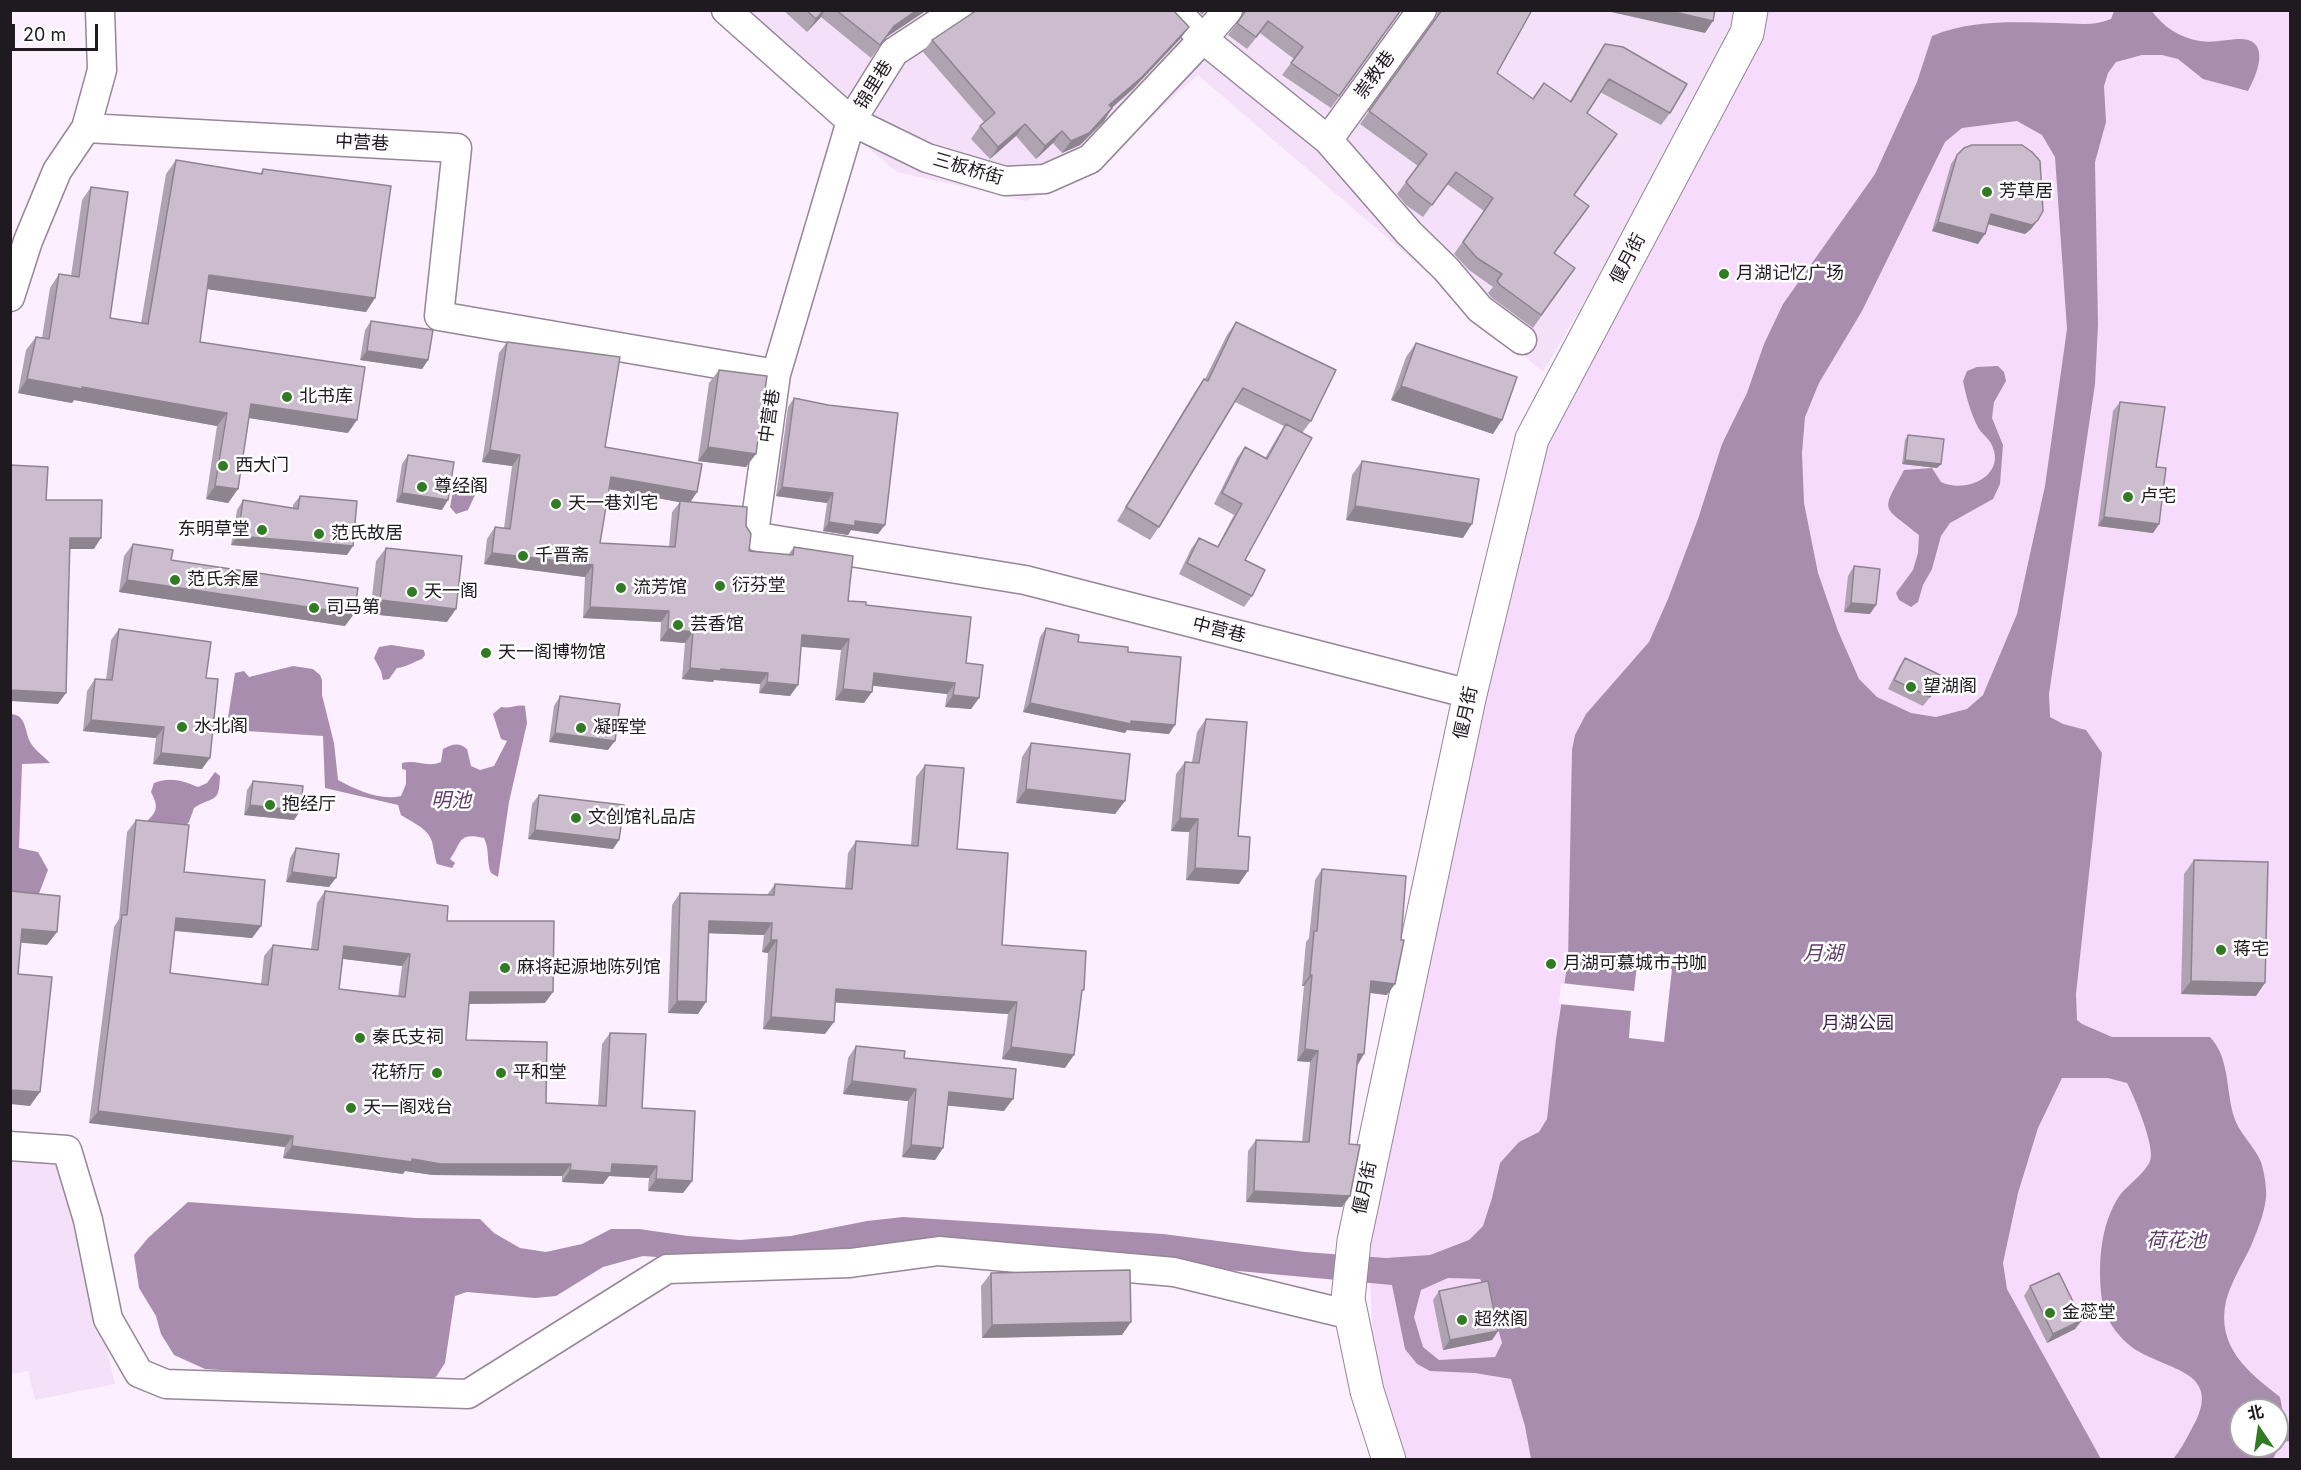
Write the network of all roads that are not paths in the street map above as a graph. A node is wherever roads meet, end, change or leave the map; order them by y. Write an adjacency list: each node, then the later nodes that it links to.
1 (100, 10): 10 (street)
2 (726, 10): 9 (street, 三板桥街)
3 (958, 10): 9 (street, 锦里巷)
4 (1175, 10): 8 (street)
5 (1228, 10): 8 (street, 三板桥街)
6 (1422, 10): 11 (street, 崇教巷)
7 (1751, 10): 15 (street, 偃月街)
8 (1203, 39): 9 (street, 三板桥街); 11 (street)
9 (851, 122): 14 (street, 锦里巷)
10 (86, 128): 12 (street); 14 (street, 中营巷)
11 (1328, 140): 13 (street)
12 (10, 297)
13 (1522, 340)
14 (776, 374): 15 (street, 中营巷)
15 (1470, 694): 17 (street, 偃月街)
16 (10, 1146): 17 (street)
17 (1349, 1307): 18 (street, 偃月街)
18 (1389, 1460)

